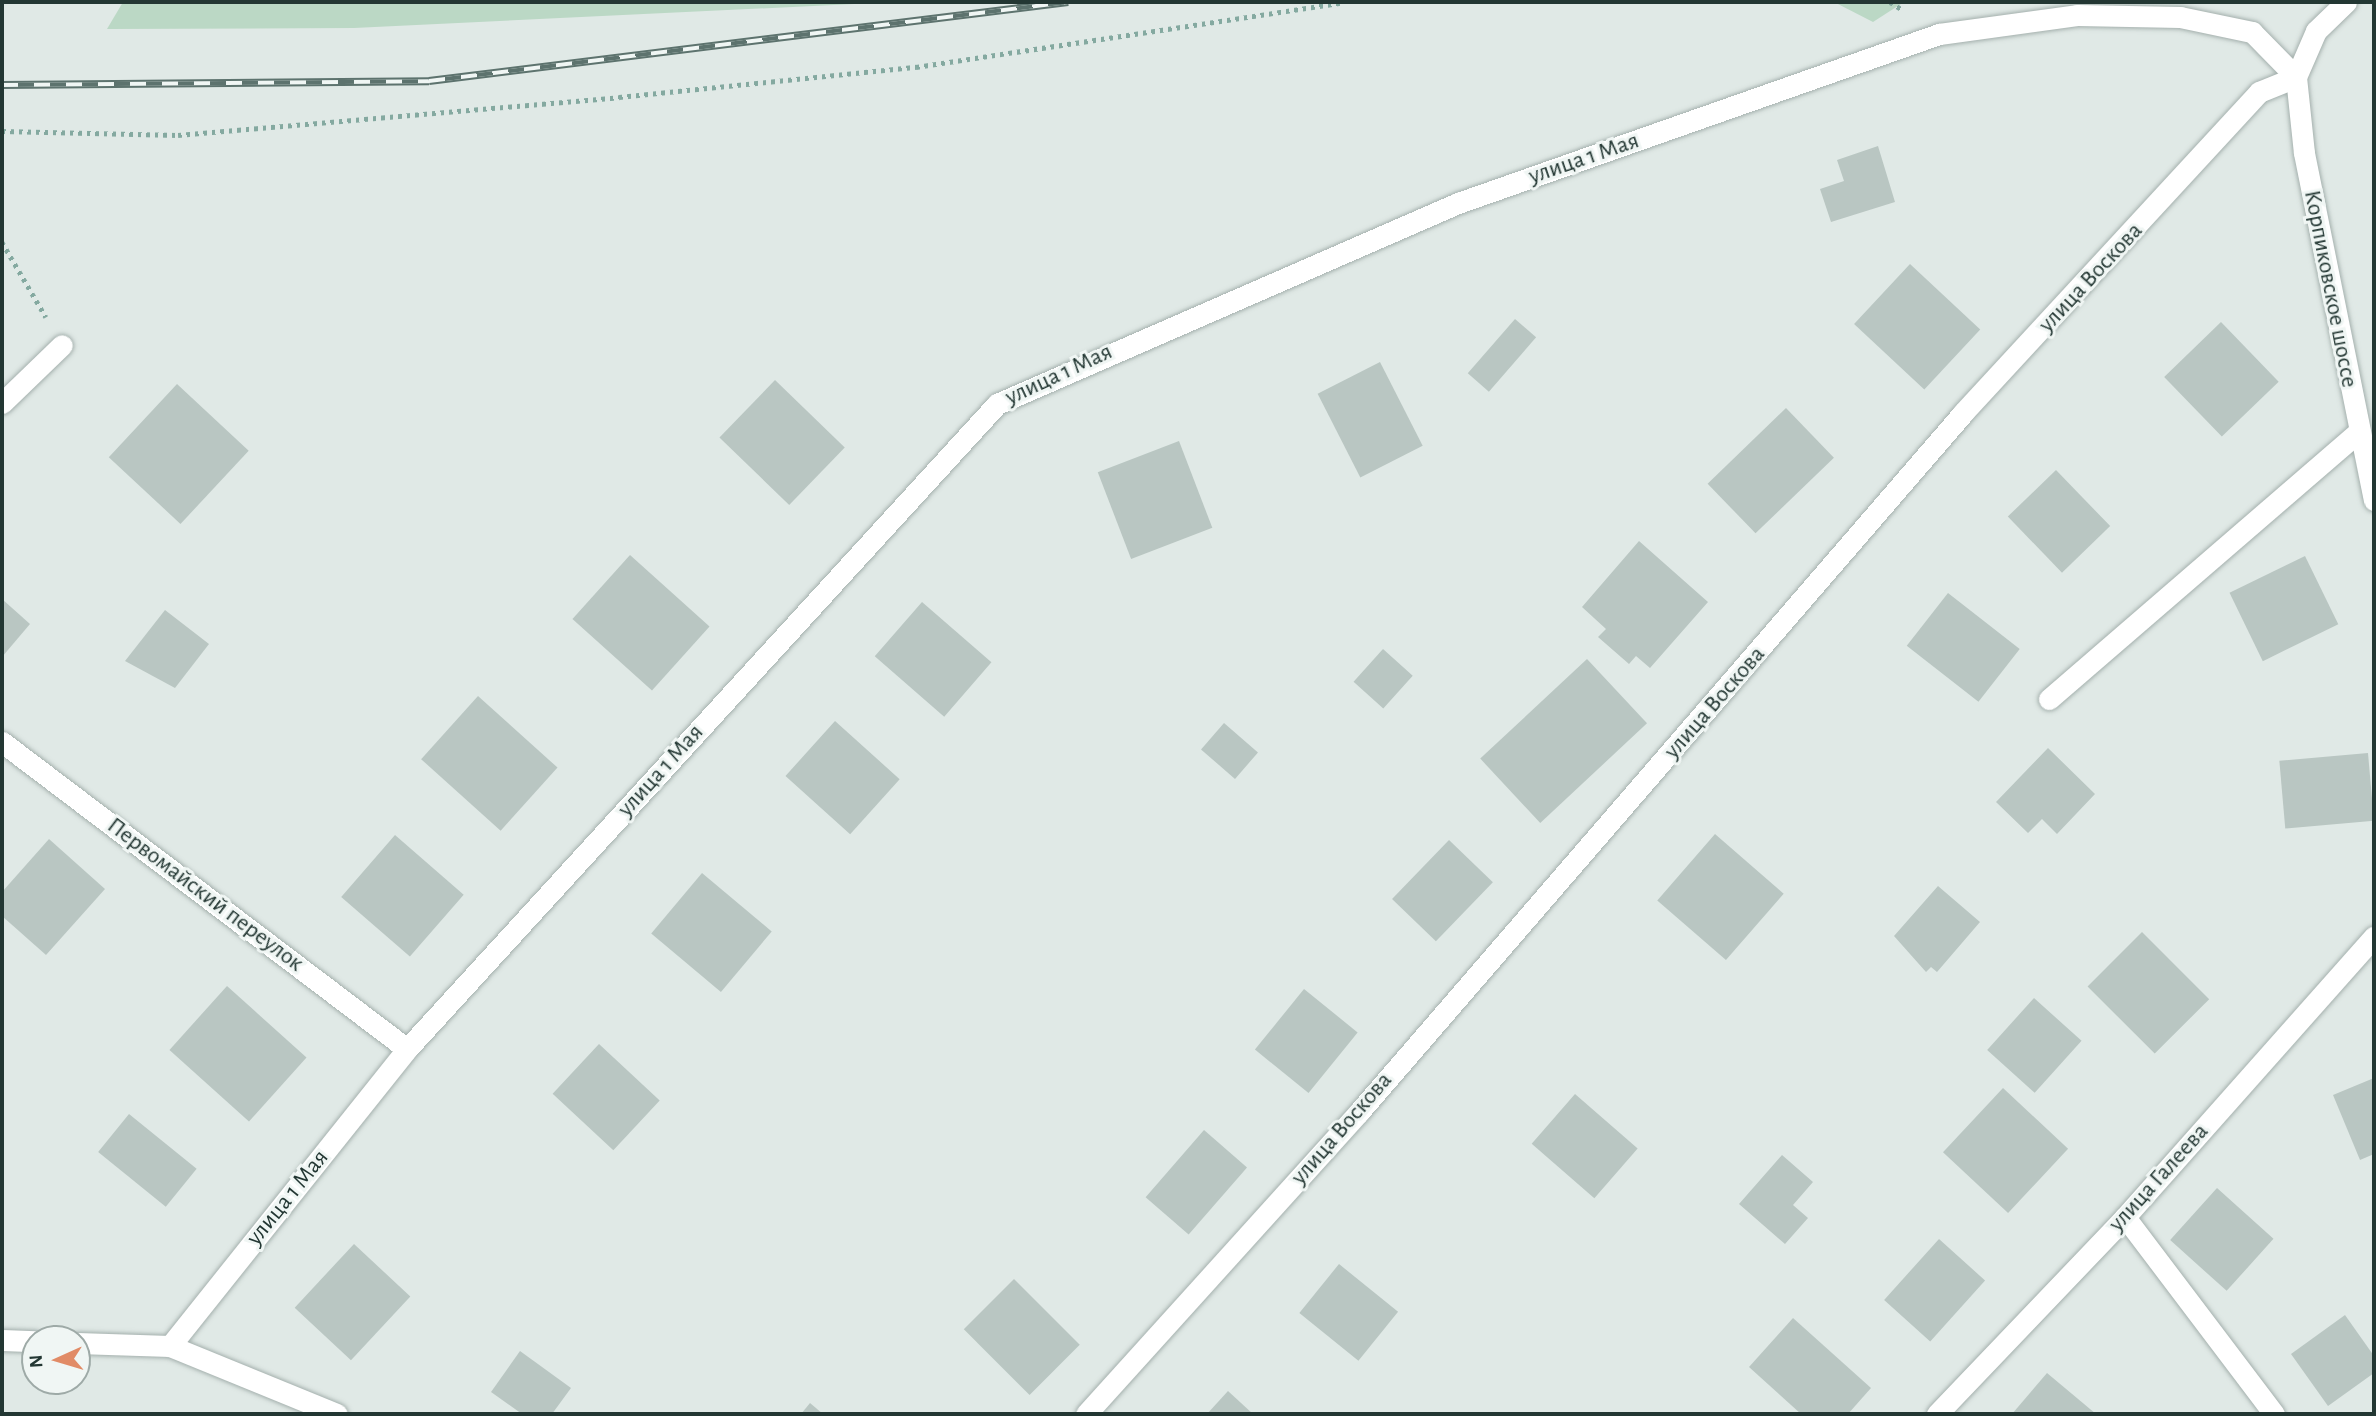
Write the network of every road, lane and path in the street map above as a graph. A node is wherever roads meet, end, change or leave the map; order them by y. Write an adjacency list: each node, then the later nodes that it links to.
1 (1344, 2): 4 (path)
2 (2346, 2): 3 (street)
3 (2296, 77): 8 (street, Корпиковское шоссе); 13 (street, улица 1 Мая); 20 (street, улица Воскова)
4 (2, 131)
5 (2, 242): 6 (path)
6 (62, 345): 7 (street)
7 (2, 404)
8 (2358, 432): 9 (street, Корпиковское шоссе); 10 (street)
9 (2374, 499)
10 (2049, 699)
11 (2, 742): 13 (street, Первомайский переулок)
12 (2374, 937): 14 (street, улица Галеева)
13 (407, 1049): 18 (street, улица 1 Мая)
14 (2125, 1217): 21 (street, улица Галеева); 22 (street)
15 (2, 1340): 16 (street)
16 (21, 1341)
17 (91, 1343): 18 (street)
18 (170, 1346): 19 (street)
19 (337, 1414)
20 (1086, 1414)
21 (1937, 1414)
22 (2274, 1414)

